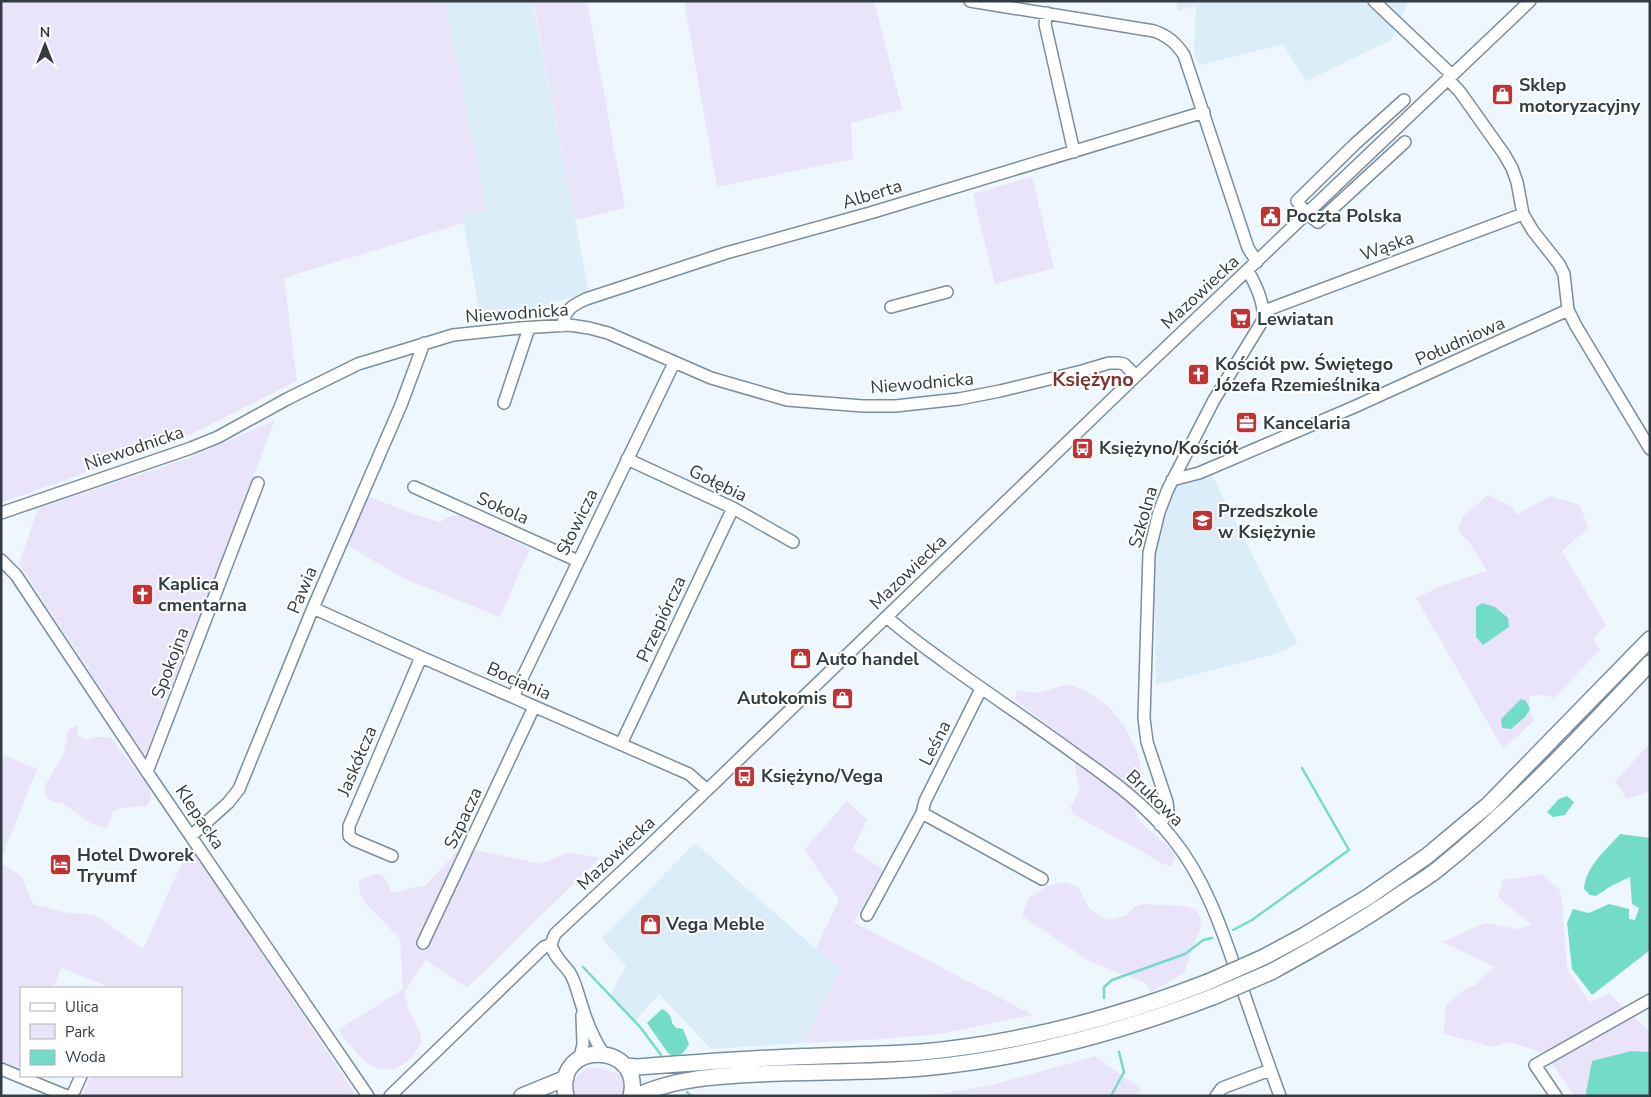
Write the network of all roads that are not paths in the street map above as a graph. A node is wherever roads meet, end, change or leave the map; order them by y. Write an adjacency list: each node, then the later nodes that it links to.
1 (970, 1): 4 (street)
2 (1374, 1): 5 (street)
3 (1530, 1): 5 (street, Mazowiecka)
4 (1047, 13): 7 (street); 9 (street)
5 (1450, 77): 10 (street, Mazowiecka); 11 (street)
6 (1404, 100): 10 (street)
7 (1204, 112): 9 (street, Alberta); 12 (street)
8 (1405, 142): 10 (street)
9 (1074, 152): 18 (street, Alberta)
10 (1307, 214): 12 (street, Mazowiecka)
11 (1523, 214): 16 (street); 17 (street, Wąska)
12 (1257, 262): 13 (street, Mazowiecka)
13 (1248, 270): 17 (street); 22 (street, Mazowiecka)
14 (947, 292): 15 (street)
15 (891, 307)
16 (1568, 310): 24 (street); 26 (street, Południowa)
17 (1264, 311): 26 (street, Szkolna)
18 (562, 326): 19 (street, Niewodnicka); 21 (street, Niewodnicka)
19 (528, 328): 20 (street, Niewodnicka); 23 (street)
20 (424, 343): 30 (street, Niewodnicka); 34 (street, Pawia)
21 (674, 363): 22 (street, Niewodnicka); 25 (street, Słowicza)
22 (1136, 376): 35 (street, Mazowiecka)
23 (504, 403)
24 (1650, 449)
25 (627, 459): 29 (street, Gołębia); 33 (street, Słowicza)
26 (1172, 480): 46 (street, Szkolna)
27 (258, 483): 43 (street, Spokojna)
28 (414, 487): 33 (street, Sokola)
29 (733, 508): 31 (street, Gołębia); 42 (street, Przepiórcza)
30 (1, 513)
31 (793, 542)
32 (1, 560): 43 (street, Klepacka)
33 (578, 561): 40 (street, Słowicza)
34 (313, 608): 37 (street, Bociania); 47 (street, Pawia)
35 (887, 617): 39 (street, Brukowa); 44 (street, Mazowiecka)
36 (1650, 639): 57 (main road, bridge)
37 (421, 657): 40 (street, Bociania); 48 (street, Jaskółcza)
38 (1650, 663): 71 (main road, bridge)
39 (982, 689): 45 (street, Leśna); 46 (street, Brukowa)
40 (513, 697): 41 (street, Bociania)
41 (534, 707): 42 (street, Bociania); 51 (street, Szpacza)
42 (621, 744): 44 (street, Bociania)
43 (147, 772): 47 (street, Klepacka)
44 (707, 790): 52 (street, Mazowiecka)
45 (922, 813): 49 (street); 50 (street, Leśna)
46 (1160, 825): 59 (street, Brukowa)
47 (191, 836): 66 (street, Klepacka)
48 (392, 856)
49 (1042, 879)
50 (867, 915)
51 (423, 943)
52 (551, 944): 54 (street); 67 (street, Mazowiecka)
53 (1650, 1000): 74 (street)
54 (582, 1005): 55 (street); 56 (street)
55 (603, 1053): 56 (main road); 57 (main road)
56 (580, 1058): 63 (main road)
57 (625, 1066): 70 (main road)
58 (1, 1069): 60 (street)
59 (1270, 1070): 72 (street); 73 (street, Brukowa)
60 (20, 1077)
61 (21, 1077): 64 (street)
62 (81, 1077): 65 (street)
63 (566, 1078): 68 (main road); 69 (main road)
64 (67, 1096)
65 (72, 1096)
66 (368, 1096)
67 (390, 1096)
68 (522, 1096)
69 (566, 1096)
70 (631, 1096)
71 (637, 1096)
72 (1216, 1096)
73 (1280, 1096)
74 (1556, 1096)

